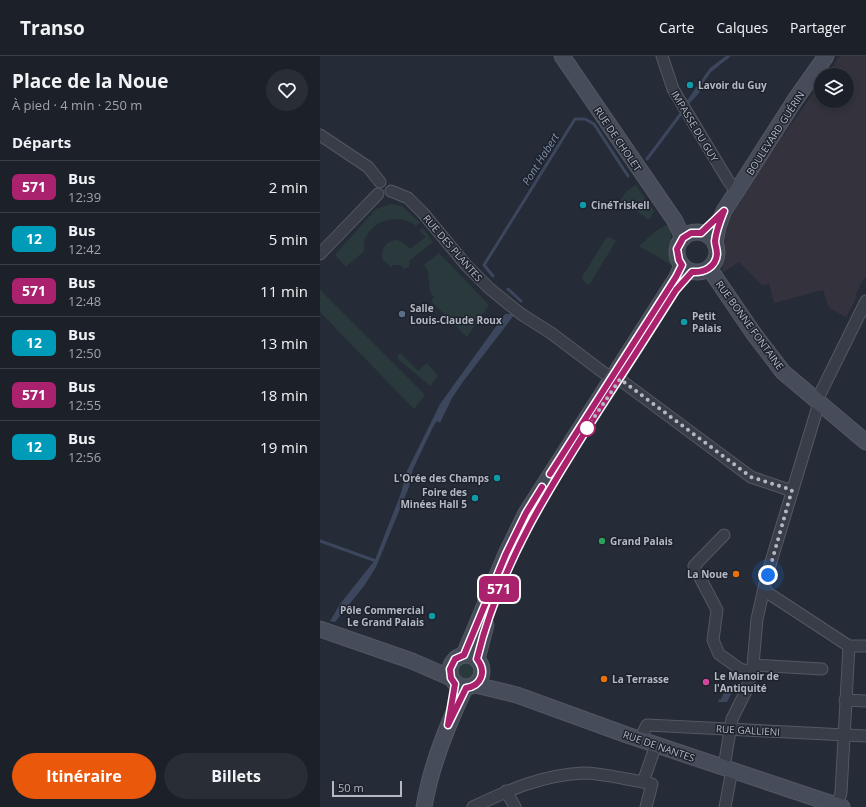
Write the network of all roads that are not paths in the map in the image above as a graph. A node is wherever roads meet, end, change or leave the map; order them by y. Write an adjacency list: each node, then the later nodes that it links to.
1 (562, 56): 10 (main road, RUE DE CHOLET)
2 (662, 56): 7 (street, IMPASSE DU GUY)
3 (826, 56): 7 (main road, BOULEVARD GUÉRIN)
4 (320, 135): 5 (street, RUE DES PLANTES)
5 (380, 182): 6 (street, RUE DES PLANTES); 8 (street)
6 (392, 191): 8 (street); 16 (street, RUE DES PLANTES)
7 (737, 192): 9 (main road, BOULEVARD GUÉRIN)
8 (378, 194): 12 (street)
9 (724, 211): 10 (main road, BOULEVARD GUÉRIN); 11 (main road, BOULEVARD GUÉRIN)
10 (691, 235): 11 (main road); 13 (main road)
11 (715, 243): 14 (main road)
12 (320, 254)
13 (687, 268): 14 (main road); 16 (main road)
14 (709, 268): 17 (main road, RUE BONNE FONTAINE)
15 (866, 301): 17 (street)
16 (615, 378): 19 (street, RUE DES PLANTES); 27 (main road)
17 (819, 403): 18 (main road, RUE BONNE FONTAINE); 19 (street)
18 (866, 440)
19 (792, 490): 21 (street)
20 (724, 535): 25 (street)
21 (764, 588): 23 (street); 25 (street)
22 (320, 629): 27 (main road, RUE DE NANTES)
23 (849, 646): 24 (street); 28 (street)
24 (866, 646)
25 (752, 669): 26 (street); 30 (street)
26 (822, 669)
27 (466, 673): 33 (main road, RUE DE NANTES); 39 (main road)
28 (845, 700): 29 (street); 31 (street)
29 (866, 701)
30 (730, 729): 31 (street, RUE GALLIENI); 33 (street, RUE GALLIENI); 35 (street)
31 (843, 735): 32 (street, RUE GALLIENI); 38 (street)
32 (866, 736)
33 (640, 739): 34 (main road, RUE DE NANTES)
34 (656, 745): 35 (main road, RUE DE NANTES); 36 (street)
35 (728, 769): 38 (main road, RUE DE NANTES); 43 (street)
36 (643, 782): 37 (street); 42 (street)
37 (506, 791): 40 (street); 41 (street)
38 (840, 806)
39 (424, 807)
40 (473, 807)
41 (515, 807)
42 (646, 807)
43 (725, 807)

